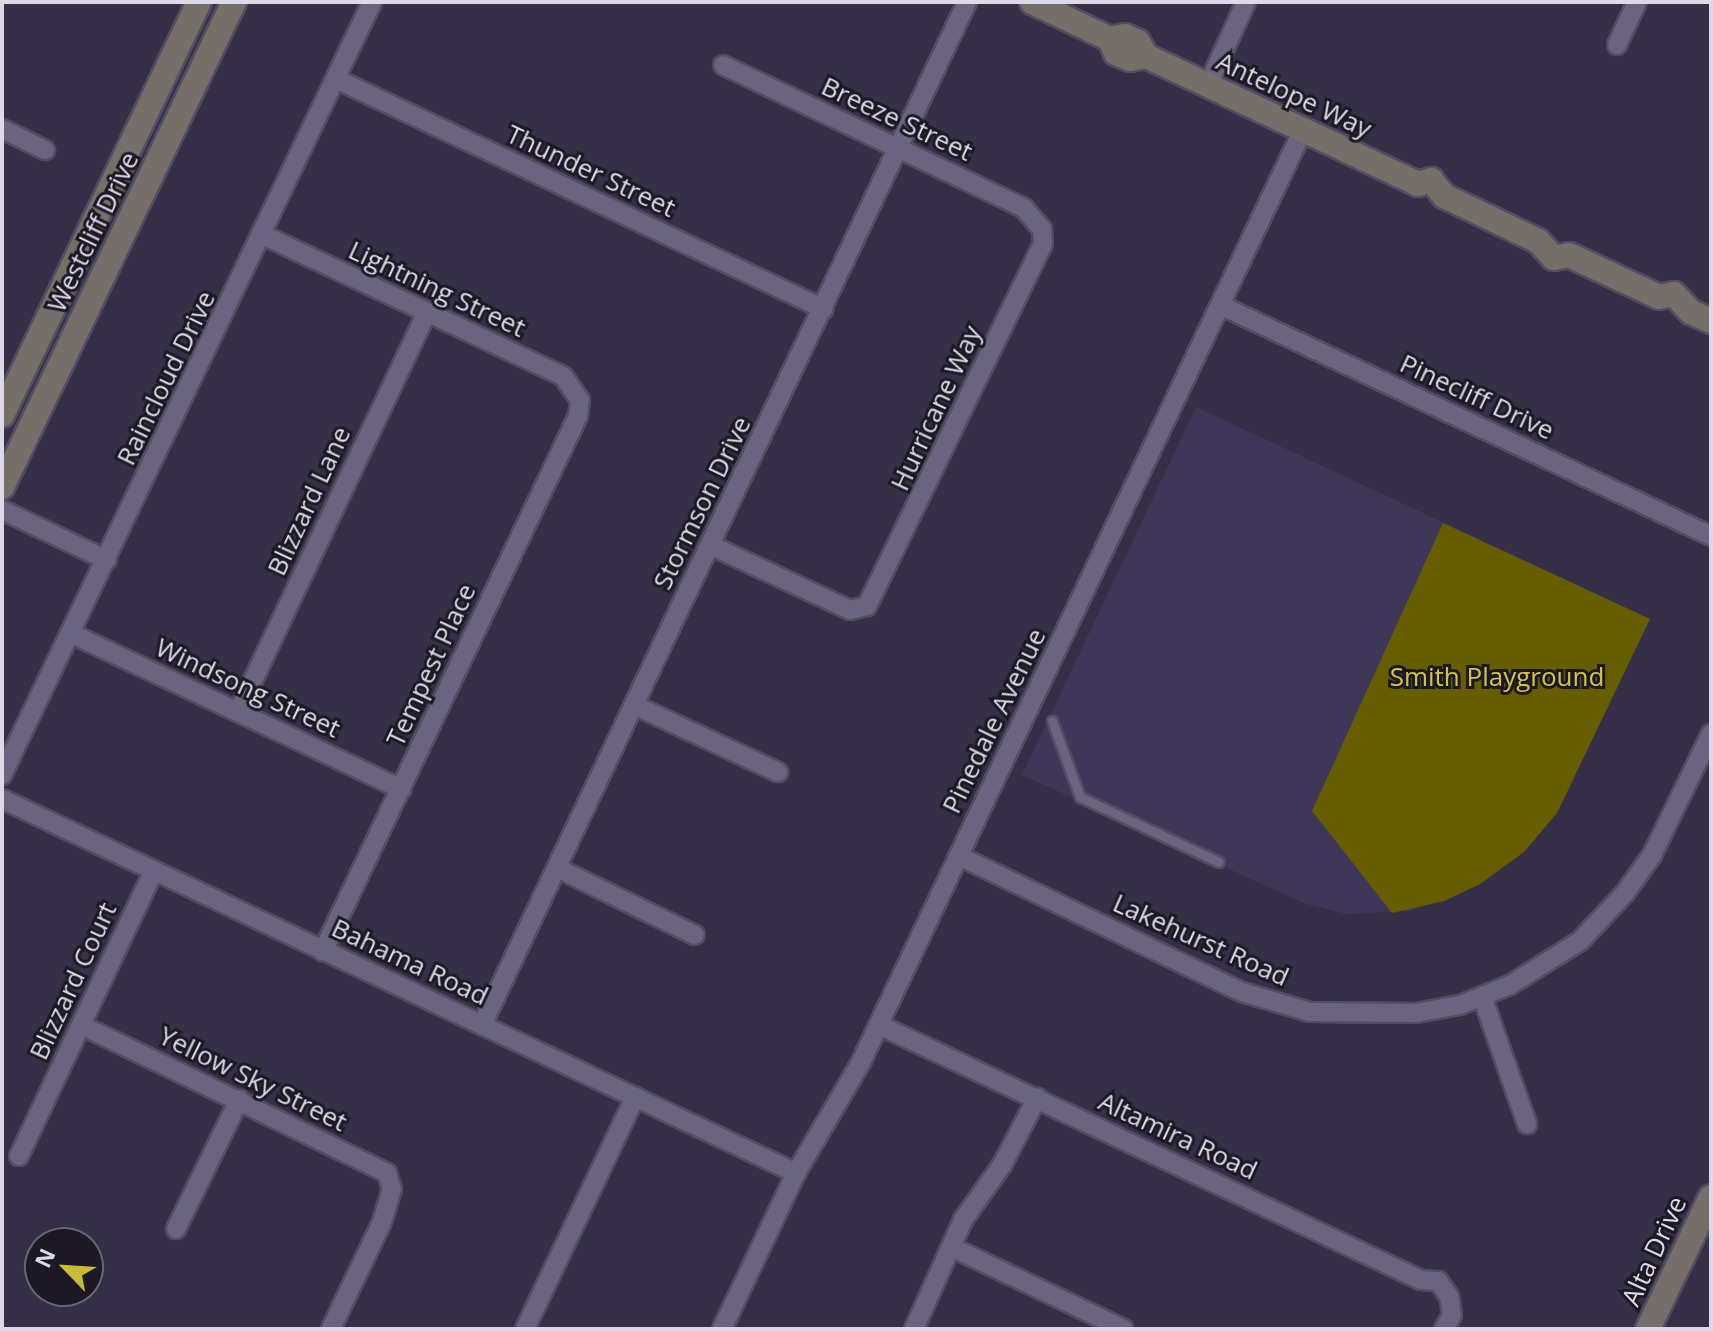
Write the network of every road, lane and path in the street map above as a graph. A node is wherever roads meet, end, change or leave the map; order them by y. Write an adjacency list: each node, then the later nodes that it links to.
1 (199, 2): 23 (main road, Westcliff Drive)
2 (234, 2): 24 (main road, Westcliff Drive)
3 (372, 2): 10 (street, Raincloud Drive)
4 (967, 2): 14 (street, Stormson Drive)
5 (1032, 2): 11 (main road, Antelope Way)
6 (1246, 2): 11 (street)
7 (1637, 2): 8 (street)
8 (1617, 45)
9 (723, 65): 14 (street, Breeze Street)
10 (336, 79): 17 (street, Raincloud Drive); 19 (street, Thunder Street)
11 (1208, 85): 13 (main road, Antelope Way)
12 (2, 129): 15 (street)
13 (1303, 130): 18 (street, Pinedale Avenue); 21 (main road, Antelope Way)
14 (900, 149): 16 (street, Breeze Street); 19 (street, Stormson Drive)
15 (45, 150)
16 (1042, 229): 27 (street, Hurricane Way)
17 (263, 235): 20 (street, Lightning Street); 28 (street, Raincloud Drive)
18 (1222, 306): 26 (street, Pinecliff Drive); 39 (street, Pinedale Avenue)
19 (824, 309): 27 (street, Stormson Drive)
20 (427, 312): 22 (street, Lightning Street); 31 (street, Blizzard Lane)
21 (1701, 316)
22 (580, 400): 37 (street, Tempest Place)
23 (2, 415)
24 (2, 487)
25 (2, 510): 28 (street)
26 (1711, 536)
27 (710, 545): 30 (street, Stormson Drive)
28 (107, 560): 29 (street, Raincloud Drive)
29 (72, 634): 31 (street, Windsong Street); 36 (street, Raincloud Drive)
30 (634, 705): 34 (street); 41 (street, Stormson Drive)
31 (238, 712): 37 (street, Windsong Street)
32 (1052, 721): 40 (lane)
33 (1711, 734): 35 (street, Lakehurst Road)
34 (778, 772)
35 (1703, 773): 45 (street, Lakehurst Road)
36 (2, 775)
37 (401, 789): 44 (street, Tempest Place)
38 (2, 799): 42 (street, Bahama Road)
39 (959, 856): 45 (street, Lakehurst Road); 48 (street, Pinedale Avenue)
40 (1219, 862)
41 (557, 868): 43 (street); 47 (street, Stormson Drive)
42 (154, 871): 44 (street, Bahama Road); 46 (street, Blizzard Court)
43 (695, 935)
44 (323, 951): 47 (street, Bahama Road)
45 (1482, 996): 52 (street)
46 (81, 1025): 51 (street, Yellow Sky Street); 53 (street, Blizzard Court)
47 (482, 1025): 49 (street, Bahama Road)
48 (879, 1025): 50 (street, Altamira Road); 54 (street, Pinedale Avenue)
49 (635, 1097): 54 (street, Bahama Road); 59 (street)
50 (1037, 1098): 57 (street); 63 (street, Altamira Road)
51 (239, 1100): 56 (street); 58 (street, Yellow Sky Street)
52 (1527, 1124)
53 (19, 1156)
54 (796, 1173): 60 (street, Pinedale Avenue)
55 (1711, 1197): 64 (main road, Alta Drive)
56 (176, 1229)
57 (951, 1247): 61 (street); 62 (street)
58 (331, 1329)
59 (525, 1329)
60 (722, 1329)
61 (914, 1329)
62 (1124, 1329)
63 (1444, 1329)
64 (1648, 1329)

